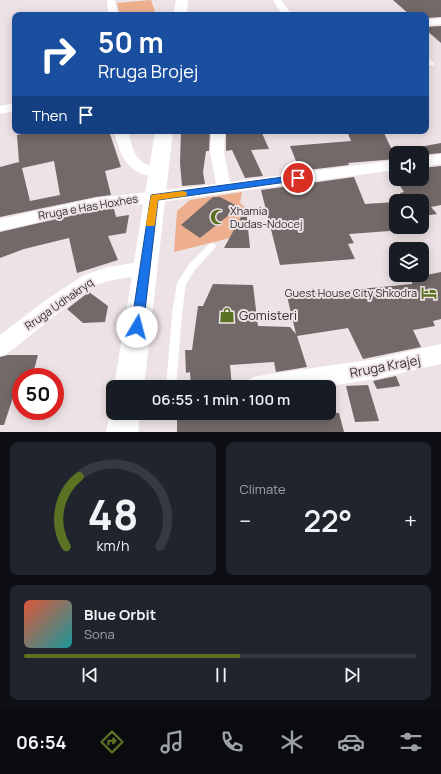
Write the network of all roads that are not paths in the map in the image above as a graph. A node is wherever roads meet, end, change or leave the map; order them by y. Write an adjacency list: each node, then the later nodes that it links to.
1 (111, 0): 4 (street)
2 (182, 0): 5 (main road)
3 (277, 0): 6 (street)
4 (113, 12)
5 (180, 12)
6 (285, 12)
7 (441, 21): 8 (street)
8 (429, 23)
9 (429, 62): 10 (lane)
10 (432, 64)
11 (12, 108): 12 (street)
12 (0, 110)
13 (121, 134): 19 (street)
14 (164, 134): 19 (main road)
15 (217, 134): 20 (street)
16 (441, 159): 17 (street)
17 (429, 161)
18 (389, 166): 20 (street, Rruga e Has Hoxhes)
19 (156, 186): 20 (street, Rruga e Has Hoxhes); 21 (street, Rruga e Has Hoxhes); 23 (main road)
20 (224, 188)
21 (0, 225)
22 (212, 246): 27 (lane)
23 (145, 268): 24 (street, Rruga Udhakryq); 26 (main road)
24 (0, 347)
25 (441, 354): 28 (street, Rruga Krajej)
26 (130, 380)
27 (172, 380)
28 (303, 380)
29 (124, 420): 30 (main road)
30 (122, 432)

